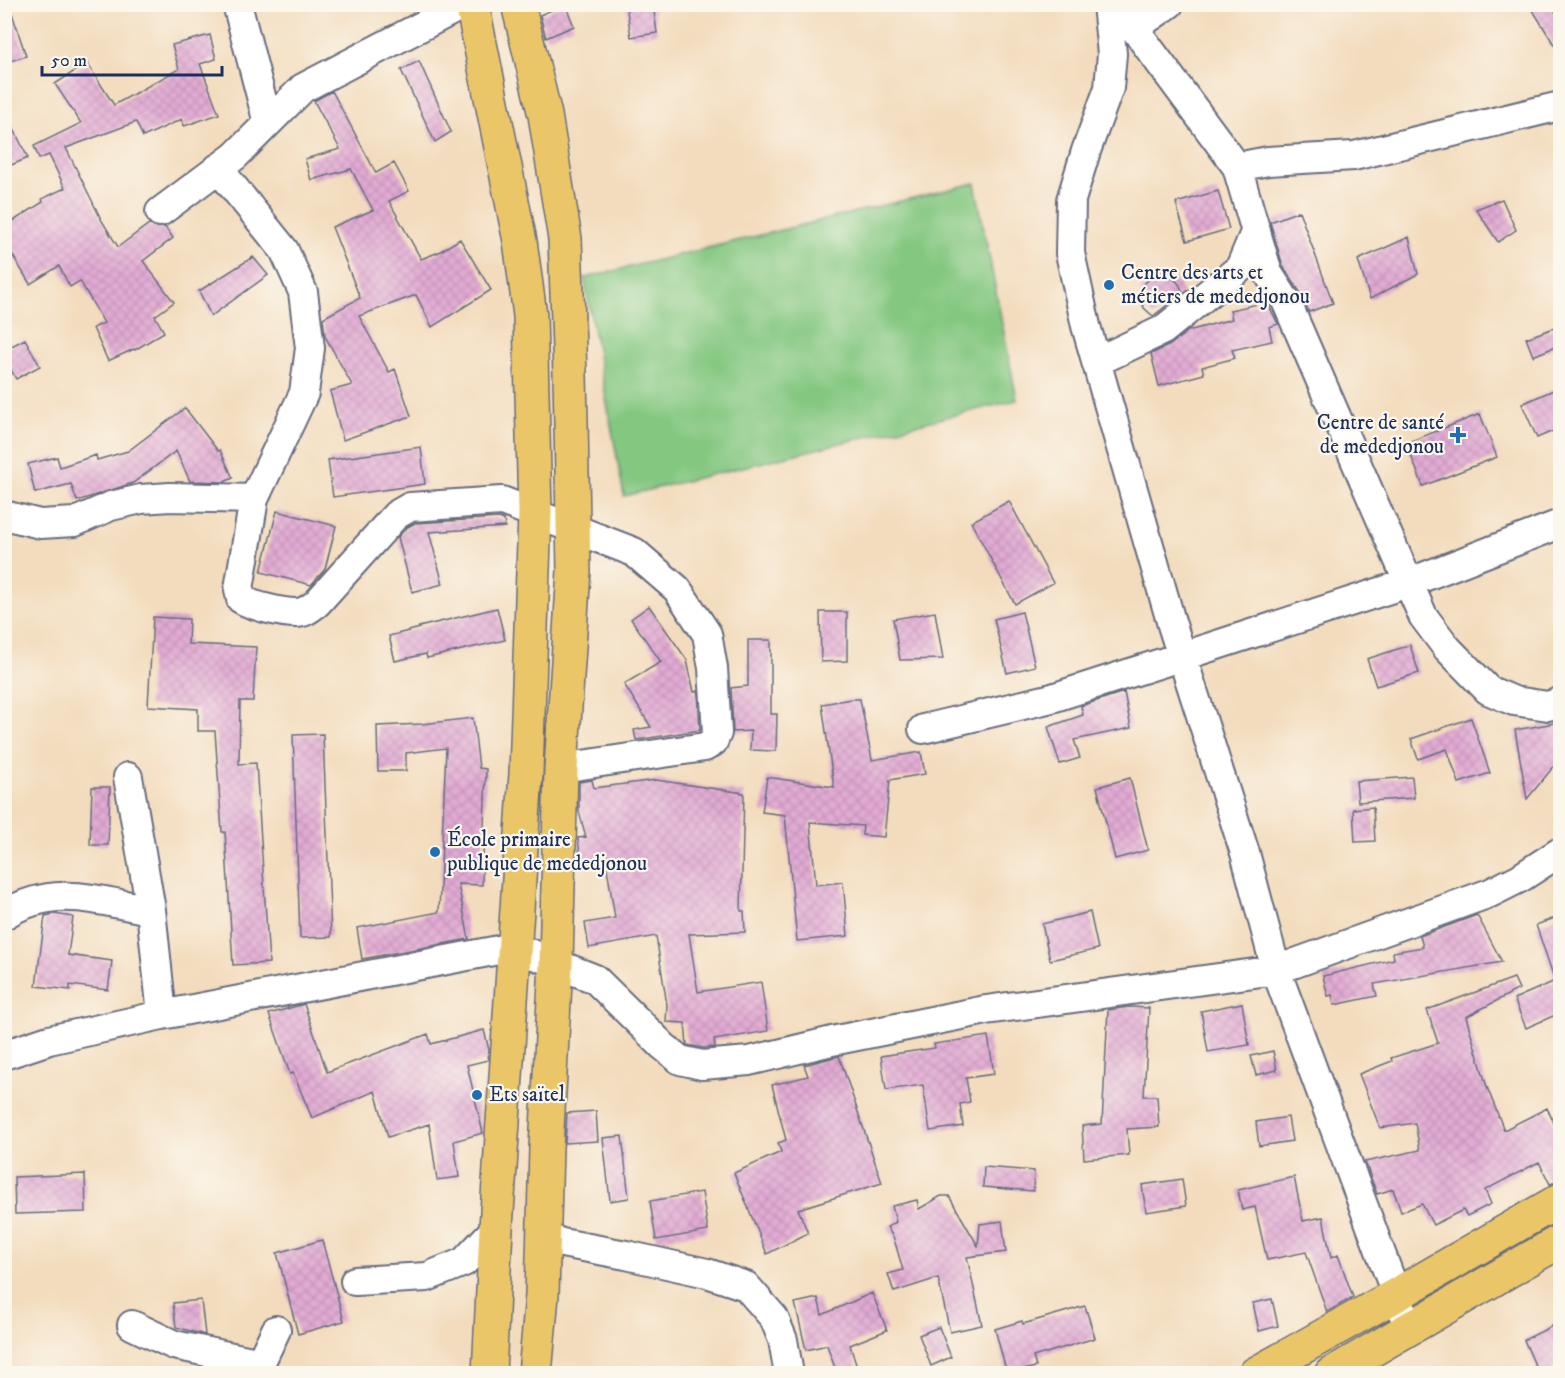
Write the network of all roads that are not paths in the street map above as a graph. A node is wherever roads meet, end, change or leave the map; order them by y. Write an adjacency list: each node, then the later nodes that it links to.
1 (237, 4): 9 (street)
2 (464, 4): 9 (street)
3 (472, 4): 16 (main road)
4 (518, 4): 19 (main road)
5 (1107, 4): 7 (street); 14 (street)
6 (1168, 4): 7 (street)
7 (1134, 28): 10 (street)
8 (1560, 106): 10 (street)
9 (268, 123): 11 (street)
10 (1237, 166): 13 (street)
11 (218, 168): 12 (street); 15 (street)
12 (160, 212)
13 (1256, 230): 14 (street); 20 (street)
14 (1095, 362): 21 (street)
15 (254, 498): 16 (street); 17 (street)
16 (535, 513): 19 (street); 29 (main road)
17 (4, 515)
18 (1560, 524): 20 (street)
19 (573, 528): 24 (main road); 24 (street)
20 (1408, 583): 21 (street); 22 (street)
21 (1183, 656): 23 (street); 31 (street)
22 (1560, 702)
23 (923, 729)
24 (561, 768): 30 (main road)
25 (128, 777): 27 (street)
26 (1560, 852): 31 (street)
27 (151, 910): 28 (street); 32 (street)
28 (4, 915)
29 (513, 947): 30 (street); 32 (street); 35 (main road)
30 (556, 964): 31 (street); 36 (main road)
31 (1276, 970): 39 (street)
32 (162, 1015): 33 (street)
33 (4, 1055)
34 (1560, 1200): 39 (main road)
35 (496, 1228): 38 (street); 44 (main road)
36 (544, 1237): 45 (main road); 46 (street)
37 (1560, 1241): 41 (main road)
38 (355, 1281)
39 (1396, 1295): 41 (street); 47 (main road)
40 (132, 1325): 43 (street)
41 (1409, 1329): 48 (main road)
42 (276, 1330): 43 (street)
43 (258, 1368)
44 (489, 1374)
45 (535, 1374)
46 (789, 1374)
47 (1255, 1374)
48 (1331, 1374)

